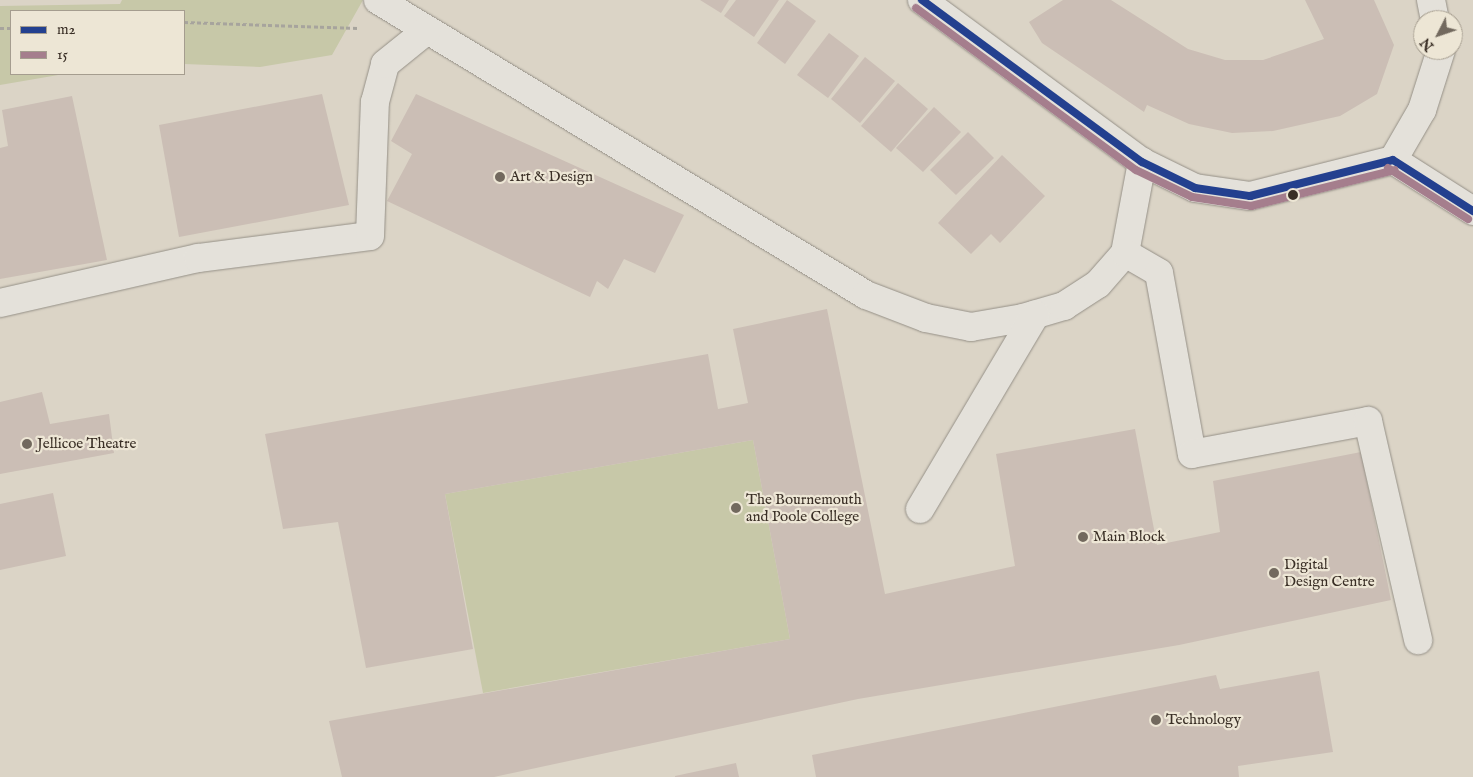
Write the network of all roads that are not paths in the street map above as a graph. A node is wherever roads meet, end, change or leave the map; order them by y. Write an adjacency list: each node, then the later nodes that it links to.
1 (378, 0): 3 (street)
2 (922, 0): 6 (street)
3 (427, 30): 9 (street); 10 (street)
4 (1438, 60): 5 (street)
5 (1393, 160): 6 (street); 7 (street)
6 (1142, 162): 8 (street)
7 (1473, 211)
8 (1125, 253): 10 (street); 12 (street)
9 (0, 303)
10 (1035, 315): 11 (street)
11 (920, 509)
12 (1418, 640)

